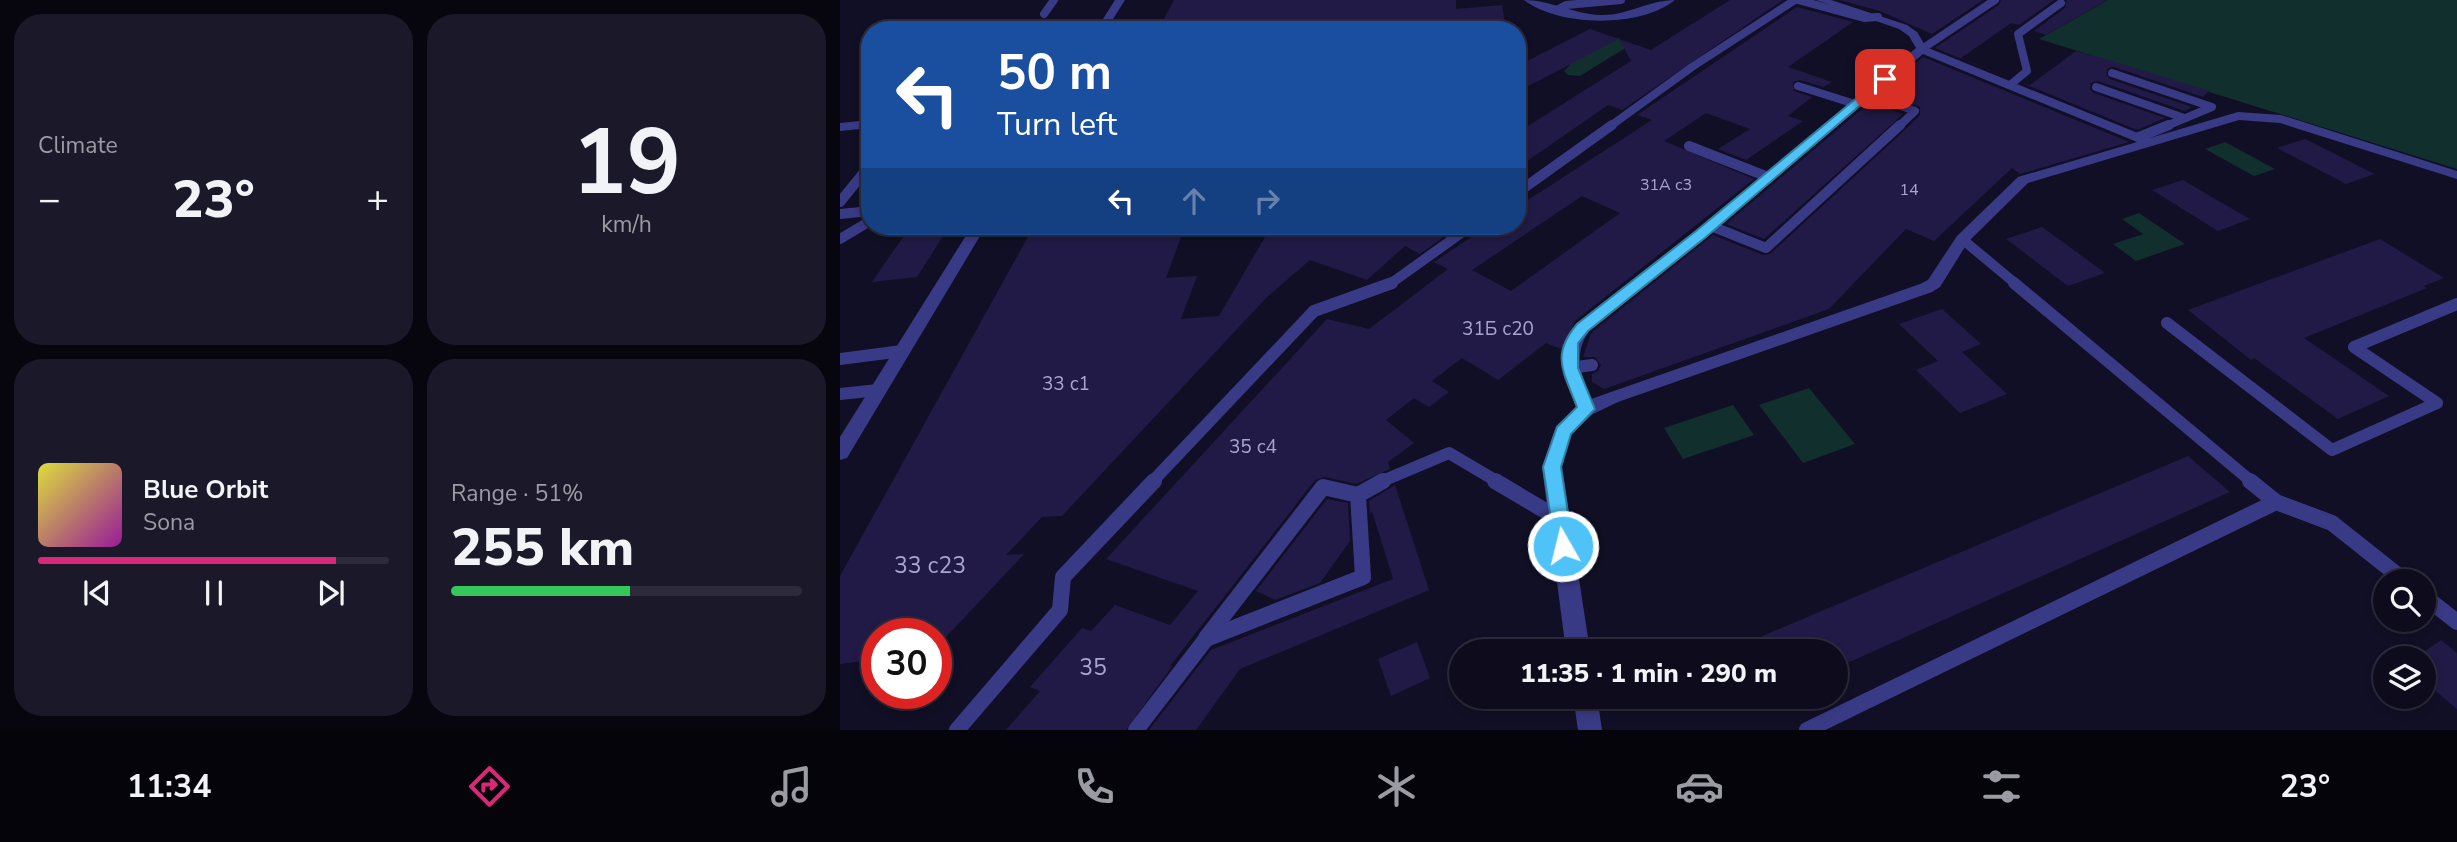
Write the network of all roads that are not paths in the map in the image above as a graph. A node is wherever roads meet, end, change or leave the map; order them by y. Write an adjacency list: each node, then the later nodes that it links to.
1 (1054, 0): 11 (lane)
2 (1120, 0): 13 (street)
3 (1529, 0): 10 (street)
4 (1621, 0): 10 (lane)
5 (1670, 0): 10 (street)
6 (1796, 0): 12 (lane); 28 (lane)
7 (1821, 0): 12 (street)
8 (1995, 0): 14 (lane)
9 (2061, 3): 16 (lane)
10 (1557, 10)
11 (1044, 14)
12 (1878, 17): 14 (street)
13 (1107, 21)
14 (1922, 49): 16 (street); 19 (street)
15 (2112, 74): 20 (lane)
16 (2010, 85): 23 (street)
17 (1798, 86): 19 (lane)
18 (2096, 87): 20 (lane)
19 (1861, 99): 27 (street); 33 (lane)
20 (2184, 118): 23 (lane)
21 (861, 125): 22 (street)
22 (840, 127)
23 (2144, 140): 26 (street); 37 (street)
24 (1689, 146): 27 (lane)
25 (861, 175): 29 (lane)
26 (2457, 175)
27 (1768, 177): 33 (street)
28 (1526, 187)
29 (840, 202)
30 (861, 212): 31 (lane)
31 (840, 214)
32 (861, 226): 36 (lane)
33 (1707, 233): 43 (street)
34 (973, 235): 40 (street)
35 (1458, 235): 58 (lane)
36 (840, 239)
37 (1962, 239): 46 (street); 49 (lane)
38 (2457, 304): 39 (lane)
39 (2167, 323)
40 (902, 351): 41 (lane); 44 (street)
41 (840, 359)
42 (1592, 365): 43 (lane)
43 (1570, 368): 46 (street)
44 (878, 390): 45 (lane); 47 (street)
45 (840, 394)
46 (1586, 409): 50 (street)
47 (840, 453)
48 (1358, 495): 50 (lane); 54 (lane); 54 (lane)
49 (2276, 502): 51 (lane); 57 (lane)
50 (1559, 519): 55 (street)
51 (2390, 569)
52 (2436, 605): 53 (lane)
53 (2457, 622)
54 (1206, 639): 59 (lane)
55 (1576, 639)
56 (1587, 709): 60 (street)
57 (1830, 725): 61 (lane)
58 (957, 730)
59 (1136, 730)
60 (1590, 730)
61 (1807, 730)

